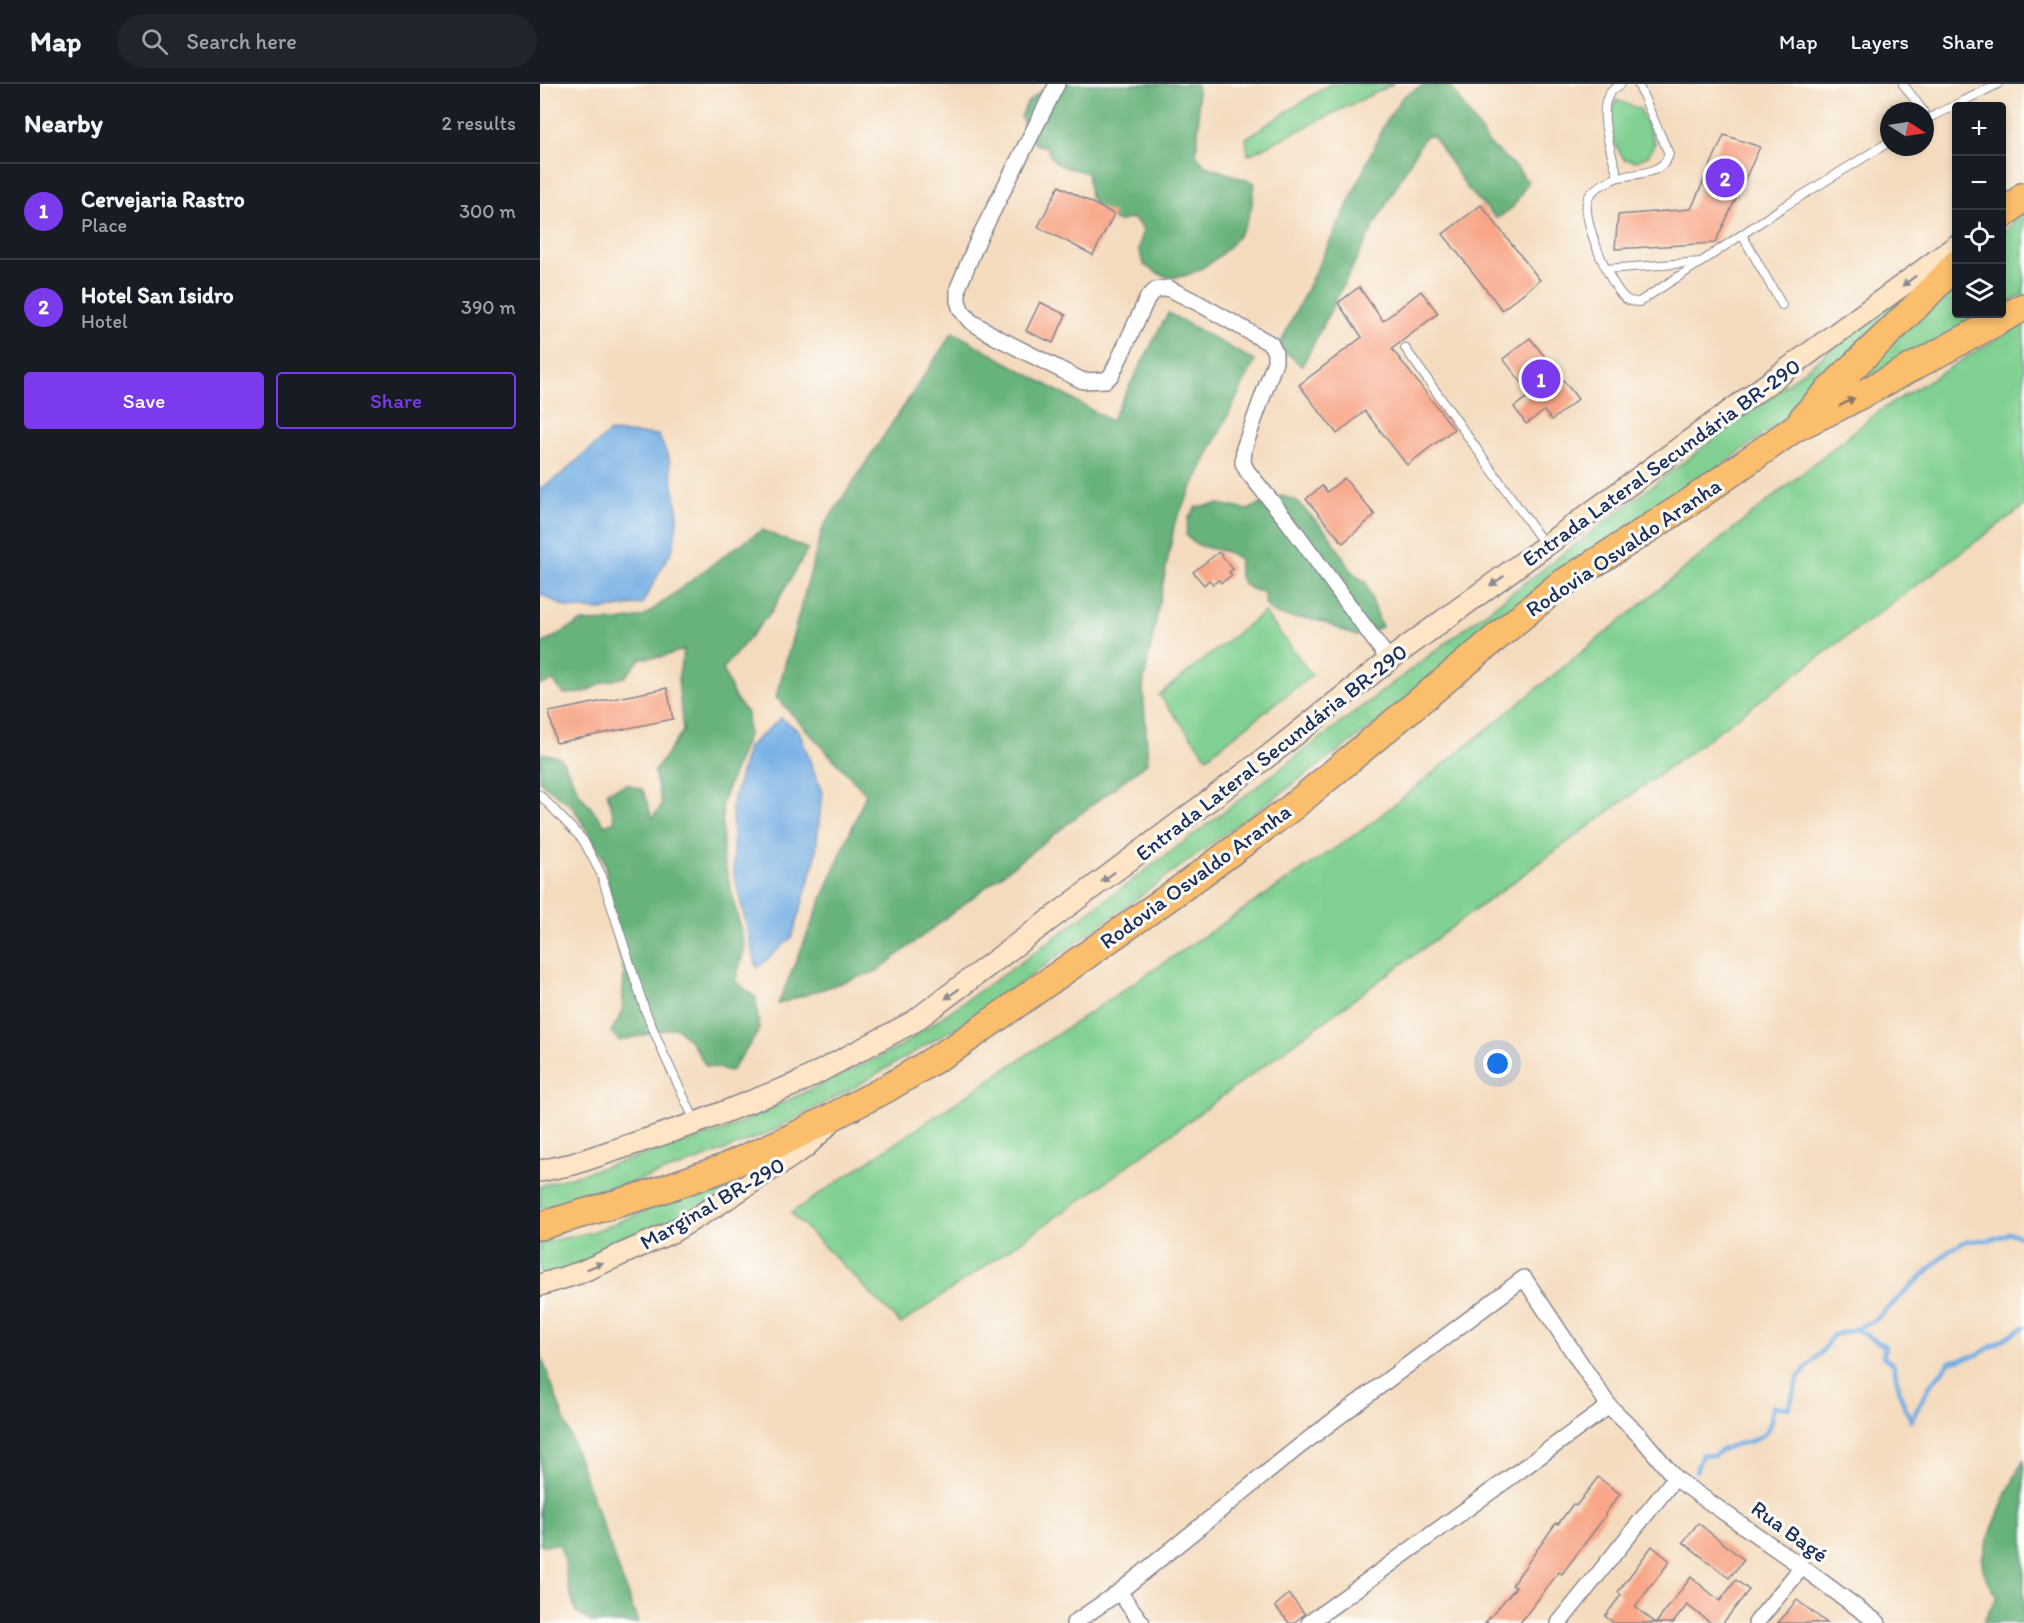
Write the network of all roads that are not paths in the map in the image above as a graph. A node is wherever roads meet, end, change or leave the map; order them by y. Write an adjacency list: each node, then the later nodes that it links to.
1 (1058, 84): 22 (street)
2 (1621, 84): 9 (lane)
3 (1638, 84): 9 (lane)
4 (1903, 84): 6 (lane)
5 (1998, 84): 7 (lane)
6 (1915, 102)
7 (1934, 112)
8 (1880, 148): 12 (lane)
9 (1618, 177): 16 (lane)
10 (2024, 196): 11 (highway)
11 (2006, 212)
12 (1742, 235): 14 (lane); 17 (lane)
13 (1952, 249): 21 (main road, Entrada Lateral Secundária BR-290, one-way to 21)
14 (1701, 262): 16 (lane); 16 (lane)
15 (1952, 268): 20 (highway, Rodovia Osvaldo Aranha)
16 (1606, 269)
17 (1782, 305)
18 (2024, 307): 20 (highway, Rodovia Osvaldo Aranha, one-way to 18)
19 (1406, 348): 21 (lane)
20 (1795, 428): 24 (highway, Rodovia Osvaldo Aranha)
21 (1546, 546): 22 (main road, Entrada Lateral Secundária BR-290, one-way to 22)
22 (1389, 660): 25 (main road, Entrada Lateral Secundária BR-290, one-way to 25)
23 (540, 795): 25 (lane)
24 (838, 1115): 27 (highway, Rodovia Osvaldo Aranha); 28 (main road, Marginal BR-290, one-way to 24)
25 (696, 1123): 26 (main road, Entrada Lateral Secundária BR-290)
26 (540, 1171)
27 (540, 1226)
28 (540, 1285)
29 (1609, 1406): 30 (street, Rua Bagé); 32 (street, Rua Bagé); 35 (street)
30 (1675, 1478): 31 (street, Rua Bagé); 36 (street)
31 (1802, 1567): 37 (street); 38 (street, Rua Bagé)
32 (1119, 1592): 33 (street); 34 (street)
33 (1074, 1623)
34 (1142, 1623)
35 (1309, 1623)
36 (1559, 1623)
37 (1756, 1623)
38 (1878, 1623)

